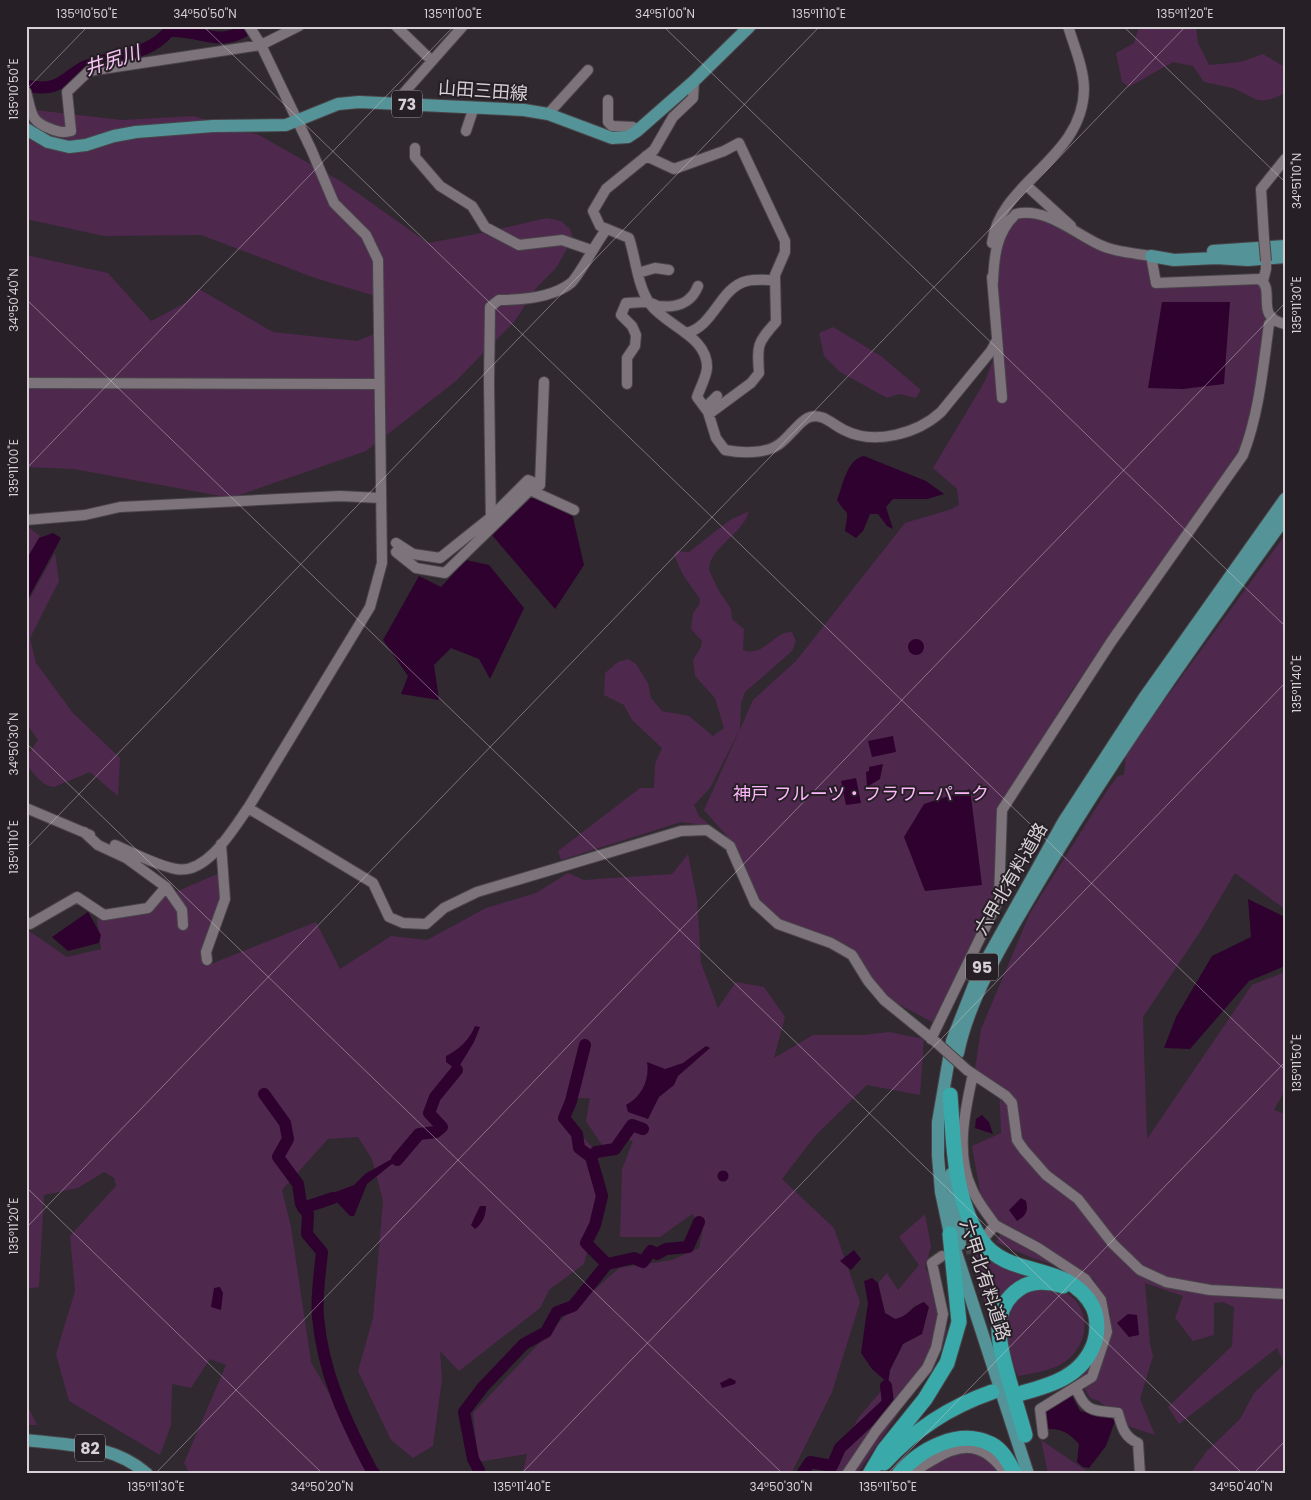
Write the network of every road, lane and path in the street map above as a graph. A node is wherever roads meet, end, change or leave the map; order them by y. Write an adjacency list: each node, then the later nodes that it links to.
1 (249, 26): 7 (street)
2 (299, 26): 7 (street)
3 (396, 26): 8 (street)
4 (463, 26): 8 (street)
5 (750, 26): 10 (main road, 山田三田線 / 73)
6 (1068, 26): 23 (street)
7 (261, 45): 11 (street); 16 (street)
8 (431, 60): 13 (street)
9 (588, 70): 15 (street)
10 (694, 81): 19 (main road, 山田三田線 / 73); 21 (street)
11 (26, 92)
12 (608, 100): 19 (street)
13 (394, 104): 14 (main road, 山田三田線 / 73); 16 (main road, 山田三田線 / 73)
14 (474, 106): 15 (main road, 山田三田線 / 73); 18 (street)
15 (548, 114): 19 (main road, 山田三田線 / 73)
16 (296, 122): 17 (main road, 山田三田線 / 73); 46 (street)
17 (26, 129)
18 (466, 131)
19 (638, 132)
20 (414, 148): 28 (street)
21 (646, 156): 24 (street); 35 (street)
22 (1285, 158): 36 (street, bridge)
23 (1026, 185): 25 (street); 37 (street)
24 (606, 230): 28 (street); 34 (street)
25 (1075, 230): 31 (street); 37 (street)
26 (1285, 241): 30 (main road)
27 (1285, 246): 30 (main road)
28 (591, 250): 57 (street)
29 (1285, 252): 30 (main road)
30 (1216, 254): 31 (main road); 32 (main road)
31 (1151, 256): 36 (street)
32 (1285, 257)
33 (669, 270): 34 (street)
34 (638, 273): 39 (street)
35 (775, 280): 42 (street); 50 (street)
36 (1262, 281): 40 (street)
37 (993, 282): 43 (street)
38 (698, 286): 39 (street)
39 (649, 302): 42 (street); 47 (street)
40 (1272, 320): 41 (street); 69 (street)
41 (1285, 324)
42 (686, 333): 50 (street)
43 (997, 340): 49 (street); 50 (street)
44 (544, 382): 57 (street)
45 (26, 383): 46 (street)
46 (379, 384): 52 (street)
47 (627, 384)
48 (717, 396): 50 (street)
49 (1002, 398)
50 (707, 411)
51 (1285, 494): 58 (main road)
52 (381, 498): 56 (street); 62 (street)
53 (1285, 499): 58 (main road, 六甲北有料道路 / 95)
54 (574, 510): 57 (street)
55 (1285, 518): 71 (main road, 六甲北有料道路 / 95)
56 (26, 520)
57 (491, 522): 59 (street); 59 (street)
58 (1268, 524): 73 (main road, 六甲北有料道路 / 95)
59 (445, 573): 60 (street)
60 (417, 575)
61 (26, 808): 63 (street)
62 (248, 808): 64 (street); 69 (street)
63 (84, 832): 64 (street); 65 (street)
64 (221, 844): 68 (street)
65 (166, 887): 66 (street); 67 (street)
66 (26, 922)
67 (183, 926)
68 (207, 960)
69 (934, 1041): 70 (street, bridge)
70 (970, 1072): 72 (street); 76 (street)
71 (950, 1095): 79 (main road, 六甲北有料道路 / 95); 79 (highway)
72 (995, 1225): 74 (street); 77 (street)
73 (950, 1234): 83 (highway); 90 (main road, 六甲北有料道路 / 95)
74 (985, 1237)
75 (942, 1256): 82 (street)
76 (1285, 1294)
77 (1076, 1388): 78 (street); 92 (street)
78 (1043, 1434)
79 (1025, 1435): 91 (main road, 六甲北有料道路 / 95)
80 (26, 1440): 81 (main road, 82)
81 (147, 1474)
82 (847, 1474)
83 (870, 1474)
84 (875, 1474): 85 (highway)
85 (888, 1474)
86 (899, 1474): 89 (highway)
87 (914, 1474): 88 (street)
88 (1006, 1474)
89 (1015, 1474)
90 (1028, 1474)
91 (1036, 1474)
92 (1140, 1474)

